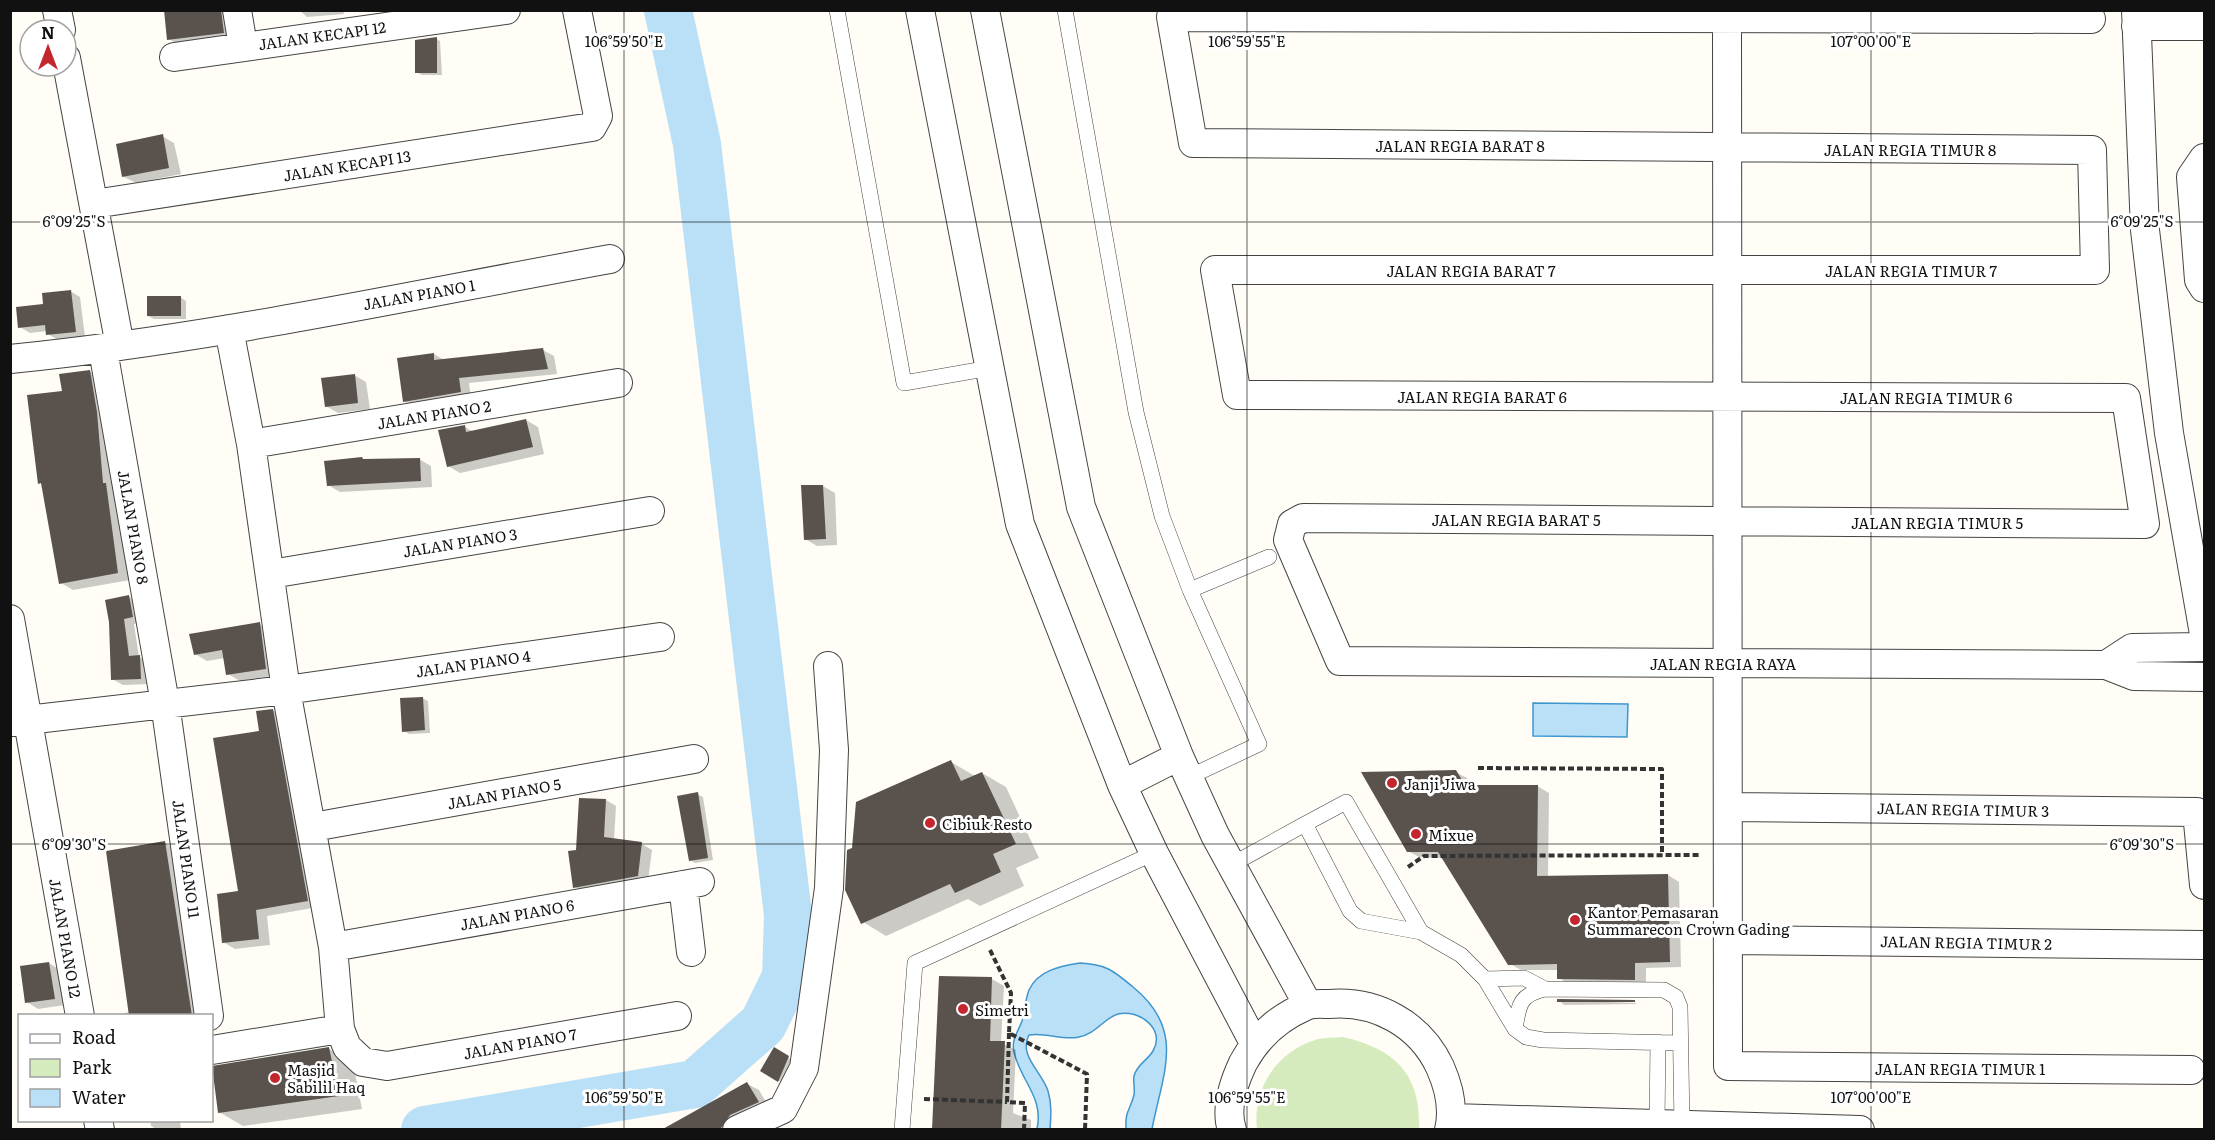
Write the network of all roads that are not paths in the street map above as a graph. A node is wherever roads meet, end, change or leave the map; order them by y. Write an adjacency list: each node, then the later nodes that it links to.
1 (237, 10): 12 (street)
2 (506, 10): 12 (street, JALAN KECAPI 12)
3 (577, 10): 17 (street, JALAN KECAPI 13)
4 (837, 10): 25 (lane)
5 (920, 10): 25 (street)
6 (985, 10): 49 (street)
7 (1065, 10): 35 (lane)
8 (1728, 18): 10 (street); 15 (street); 15 (street, JALAN REGIA BARAT 8)
9 (2136, 18): 11 (street); 37 (street)
10 (2091, 19)
11 (2205, 26)
12 (243, 46): 13 (street, JALAN KECAPI 12)
13 (174, 57)
14 (70, 78): 17 (street, JALAN PIANO 8)
15 (1728, 147): 19 (street); 20 (street, JALAN REGIA TIMUR 8)
16 (2204, 158): 21 (street)
17 (94, 204): 23 (street, JALAN PIANO 8)
18 (610, 259): 22 (street, JALAN PIANO 1)
19 (1728, 270): 20 (street, JALAN REGIA TIMUR 7); 27 (street, JALAN REGIA BARAT 7); 28 (street)
20 (2096, 270)
21 (2205, 288)
22 (229, 329): 23 (street, JALAN PIANO 1); 29 (street)
23 (111, 348): 24 (street, JALAN PIANO 1); 46 (street, JALAN PIANO 8)
24 (10, 359)
25 (990, 368): 50 (street)
26 (618, 383): 29 (street, JALAN PIANO 2)
27 (1237, 395): 28 (street, JALAN REGIA BARAT 6)
28 (1728, 397): 31 (street); 32 (street, JALAN REGIA TIMUR 6)
29 (251, 444): 34 (street)
30 (650, 511): 34 (street, JALAN PIANO 3)
31 (1728, 521): 32 (street, JALAN REGIA TIMUR 5); 40 (street, JALAN REGIA BARAT 5); 41 (street)
32 (2145, 524)
33 (1269, 557): 35 (lane)
34 (271, 574): 45 (street)
35 (1190, 590): 49 (lane)
36 (10, 619): 47 (street, JALAN PIANO 12)
37 (2205, 634)
38 (660, 637): 45 (street, JALAN PIANO 4)
39 (2205, 647): 42 (street)
40 (1340, 661): 41 (street, JALAN REGIA RAYA)
41 (1728, 663): 42 (street, JALAN REGIA RAYA); 51 (street)
42 (2106, 665): 44 (street, JALAN REGIA RAYA)
43 (828, 666): 77 (street)
44 (2205, 677)
45 (286, 690): 46 (street, JALAN PIANO 4); 53 (street)
46 (165, 703): 47 (street, JALAN PIANO 4); 66 (street, JALAN PIANO 11)
47 (20, 720): 65 (street, JALAN PIANO 12)
48 (694, 759): 53 (street, JALAN PIANO 5)
49 (1184, 767): 50 (street); 55 (street)
50 (1122, 784): 54 (street)
51 (1728, 807): 56 (street, JALAN REGIA TIMUR 3); 58 (street)
52 (1305, 824): 55 (lane); 57 (lane); 57 (lane)
53 (313, 827): 60 (street)
54 (1154, 853): 72 (street); 78 (lane)
55 (1231, 865): 64 (street)
56 (2205, 885)
57 (1421, 932): 62 (lane)
58 (1728, 940): 59 (street, JALAN REGIA TIMUR 2); 74 (street, JALAN REGIA TIMUR 1)
59 (2205, 945)
60 (333, 947): 61 (street, JALAN PIANO 6); 68 (street)
61 (691, 952)
62 (1485, 979): 63 (lane); 69 (lane)
63 (1545, 989): 69 (lane); 73 (lane)
64 (1308, 1005): 72 (street); 75 (street)
65 (80, 1014)
66 (210, 1014)
67 (676, 1016): 68 (street, JALAN PIANO 7)
68 (339, 1029): 71 (street)
69 (1515, 1029): 70 (lane)
70 (1658, 1042): 73 (lane); 76 (lane)
71 (213, 1043)
72 (1254, 1043): 79 (street)
73 (1680, 1043): 76 (lane)
74 (2191, 1070)
75 (1450, 1124): 76 (street)
76 (1669, 1125): 80 (street)
77 (737, 1130)
78 (902, 1130)
79 (1232, 1130)
80 (1860, 1130)

